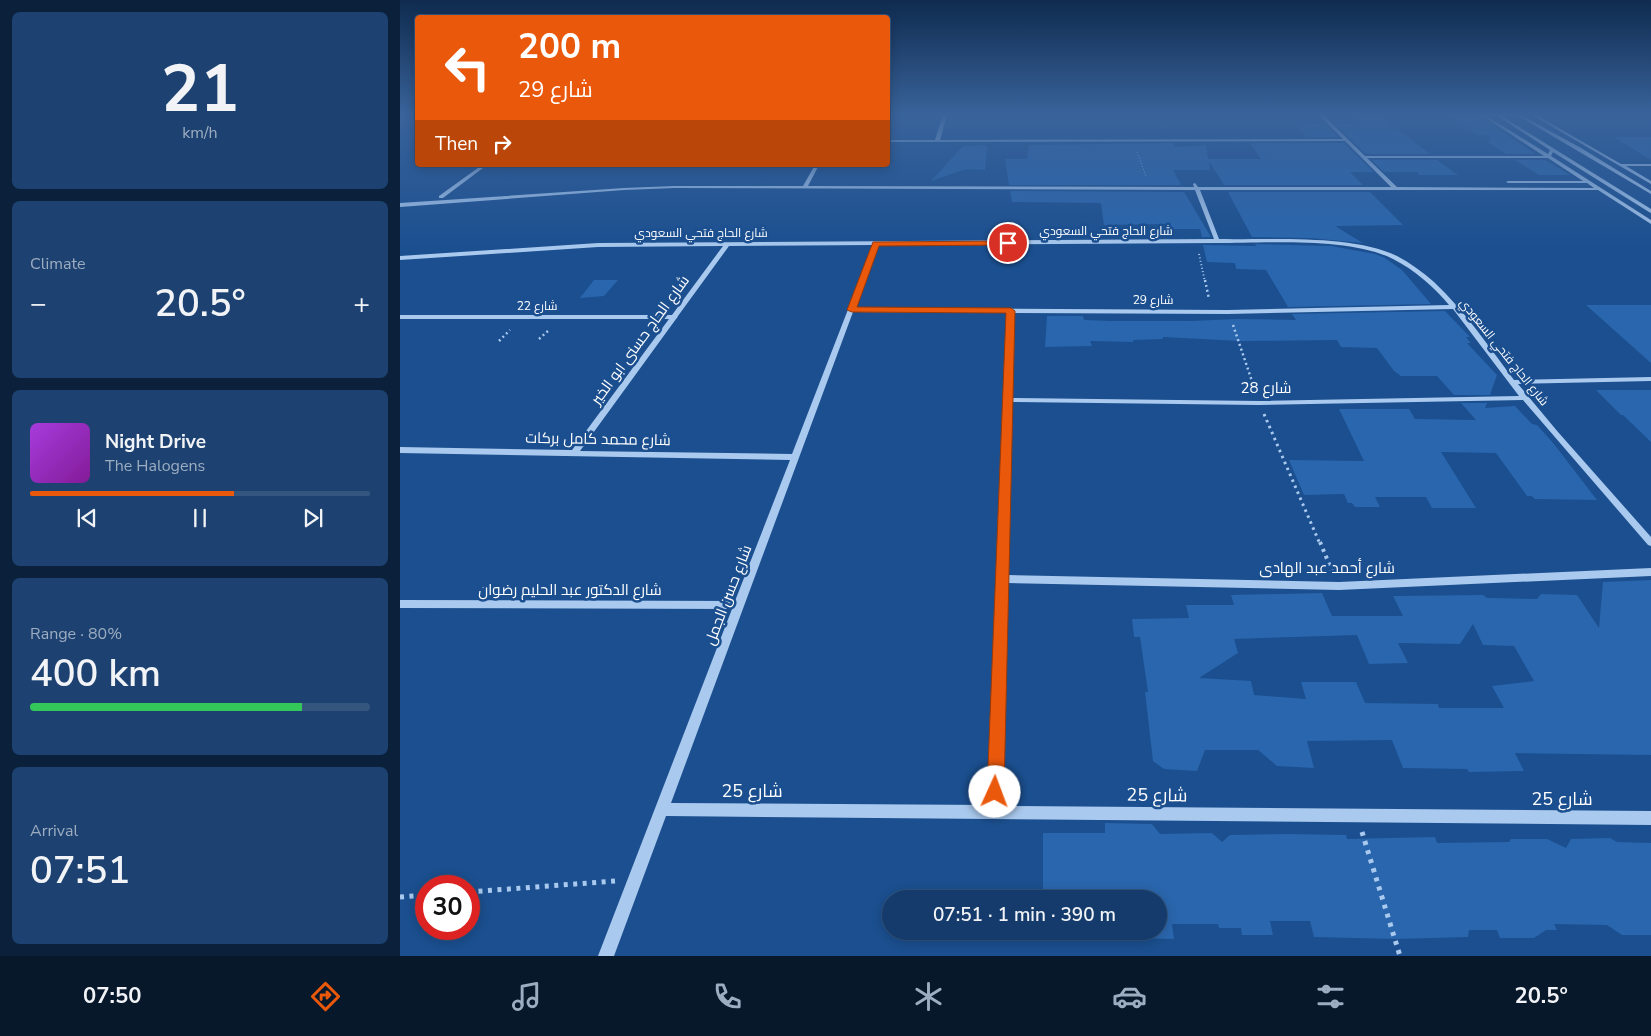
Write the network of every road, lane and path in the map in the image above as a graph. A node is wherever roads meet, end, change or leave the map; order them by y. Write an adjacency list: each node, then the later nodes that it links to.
1 (1140, 160): 11 (path)
2 (1366, 160): 12 (street)
3 (1552, 160): 13 (street)
4 (1570, 160): 22 (street)
5 (1596, 160): 19 (street)
6 (1611, 160): 7 (street)
7 (1620, 165): 8 (street); 14 (street)
8 (1651, 165)
9 (482, 167): 20 (street)
10 (816, 167): 16 (street)
11 (1148, 182): 15 (street); 16 (street)
12 (1389, 182): 13 (street); 15 (street); 17 (street)
13 (1590, 182): 18 (street)
14 (1651, 183)
15 (1195, 184): 16 (street); 17 (street); 26 (street)
16 (806, 185): 20 (street); 21 (street)
17 (1395, 188): 18 (street)
18 (1601, 189): 23 (street)
19 (1651, 193)
20 (441, 197): 21 (street)
21 (401, 202)
22 (1651, 211)
23 (1636, 212): 24 (street); 25 (street)
24 (1651, 216)
25 (1651, 222)
26 (1217, 241): 27 (street, شارع الحاج فتحي السعودي); 31 (street, شارع الحاج فتحي السعودي)
27 (1196, 242): 29 (street, شارع الحاج فتحي السعودي); 34 (path)
28 (727, 244): 29 (street, شارع الحاج فتحي السعودي); 30 (street, شارع الحاج فتحي السعودي); 37 (street, شارع الحاج حسنى ابو الخير)
29 (876, 244): 32 (street, شارع حسن الجمل)
30 (400, 258)
31 (1454, 307): 35 (street, شارع 29); 39 (street, شارع الحاج فتحي السعودي)
32 (852, 310): 33 (street, شارع 29); 45 (street, شارع حسن الجمل)
33 (1011, 311): 34 (street, شارع 29); 41 (street)
34 (1212, 312): 35 (street, شارع 29)
35 (1228, 312): 42 (path)
36 (400, 317): 37 (street, شارع 22)
37 (675, 317): 44 (street, شارع الحاج حسنى ابو الخير)
38 (1651, 379): 39 (street)
39 (1512, 382): 40 (street, شارع الحاج فتحي السعودي)
40 (1524, 398): 42 (street, شارع 28); 46 (street, شارع الحاج فتحي السعودي)
41 (1008, 400): 42 (street, شارع 28); 48 (street)
42 (1259, 402): 49 (path)
43 (400, 450): 44 (street, شارع محمد كامل بركات)
44 (574, 453): 45 (street, شارع محمد كامل بركات)
45 (796, 457): 51 (street, شارع حسن الجمل)
46 (1651, 543)
47 (1651, 572): 49 (street, شارع أحمد عبد الهادى)
48 (1002, 579): 49 (street, شارع أحمد عبد الهادى); 53 (street)
49 (1339, 586)
50 (400, 604): 51 (street, شارع الدكتور عبد الحليم رضوان)
51 (740, 605): 52 (street, شارع حسن الجمل)
52 (663, 809): 53 (street, شارع 25); 56 (street, شارع حسن الجمل)
53 (995, 811): 54 (street, شارع 25)
54 (1358, 817): 55 (street, شارع 25); 61 (path)
55 (1651, 818)
56 (636, 880): 57 (path); 60 (street, شارع حسن الجمل)
57 (480, 891)
58 (415, 896): 59 (path)
59 (400, 897)
60 (606, 956)
61 (1400, 956)

